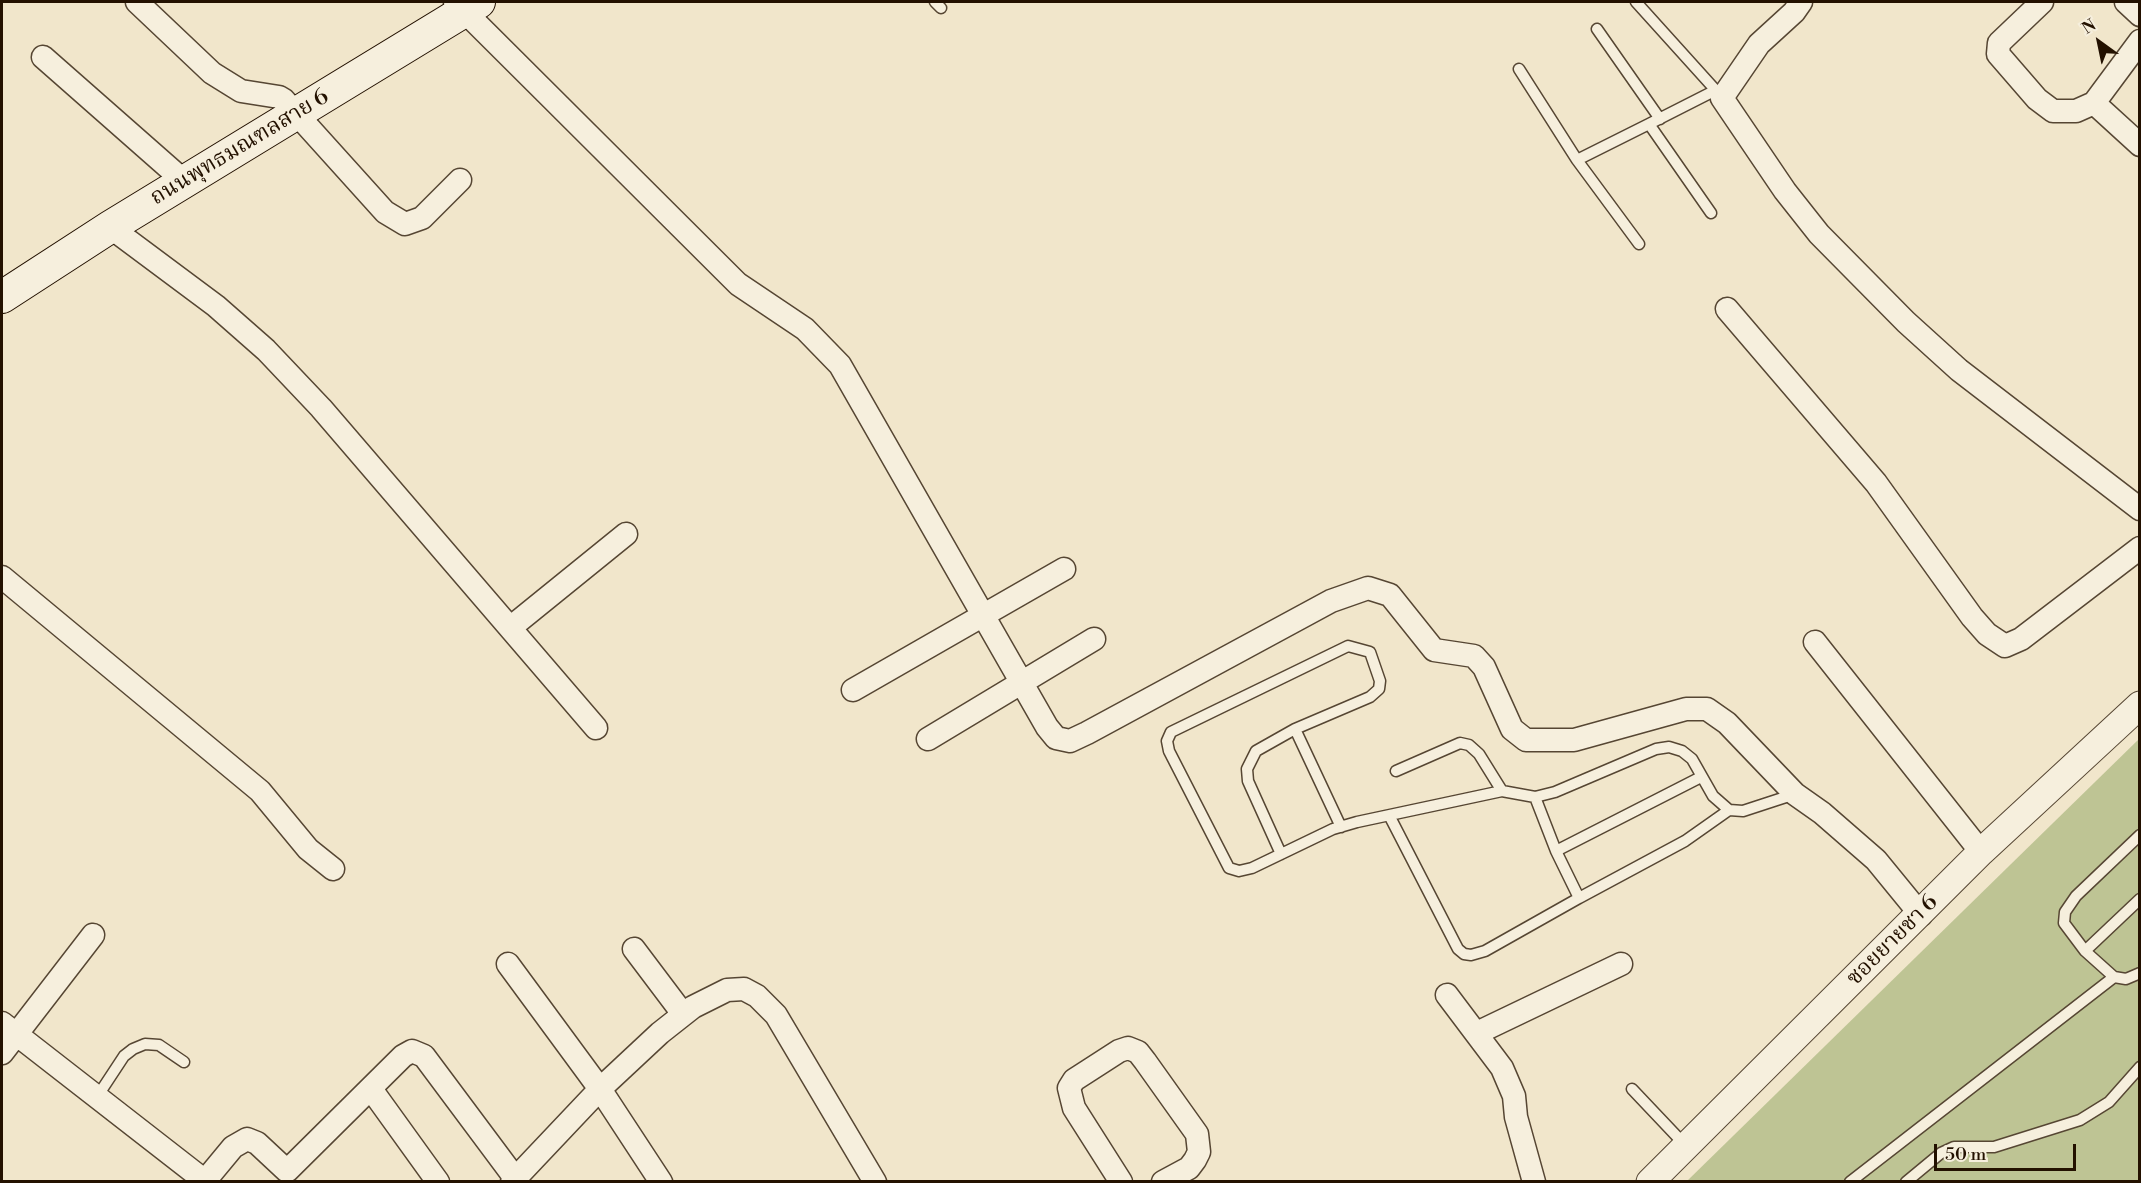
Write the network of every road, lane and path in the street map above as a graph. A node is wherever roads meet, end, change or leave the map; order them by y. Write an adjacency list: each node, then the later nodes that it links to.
1 (137, 2): 14 (street)
2 (1636, 2): 12 (lane)
3 (1801, 2): 12 (street)
4 (2042, 2): 13 (street)
5 (2126, 2): 7 (street)
6 (466, 4): 14 (main road, ถนนพุทธมณฑลสาย 6); 31 (street)
7 (2139, 15)
8 (1597, 29): 15 (lane)
9 (2139, 41): 13 (street)
10 (43, 57): 20 (street)
11 (1519, 69): 18 (lane)
12 (1719, 94): 15 (lane); 26 (street)
13 (2094, 103): 17 (street)
14 (295, 115): 19 (street); 20 (main road, ถนนพุทธมณฑลสาย 6)
15 (1660, 120): 16 (lane)
16 (1649, 124): 18 (lane); 21 (lane)
17 (2139, 145)
18 (1578, 160): 23 (lane)
19 (460, 180)
20 (185, 182): 22 (main road, ถนนพุทธมณฑลสาย 6)
21 (1711, 213)
22 (110, 227): 24 (main road, ถนนพุทธมณฑลสาย 6); 32 (street)
23 (1638, 244)
24 (2, 297)
25 (1727, 309): 28 (street)
26 (2139, 509)
27 (626, 534): 32 (street)
28 (2139, 548)
29 (1064, 569): 31 (street)
30 (2, 577): 53 (street)
31 (984, 615): 35 (street); 36 (street)
32 (510, 628): 38 (street)
33 (1094, 639): 35 (street)
34 (1815, 642): 51 (street)
35 (1023, 683): 40 (street); 44 (street)
36 (853, 690)
37 (2139, 705): 51 (street, ซอยยายชา 6)
38 (596, 728)
39 (1295, 729): 48 (lane); 52 (lane); 52 (lane)
40 (928, 739)
41 (1396, 771): 43 (lane)
42 (1701, 777): 45 (lane); 46 (lane); 50 (lane)
43 (1502, 790): 45 (lane); 47 (lane)
44 (1795, 794): 46 (lane); 56 (street)
45 (1535, 797): 50 (lane)
46 (1729, 810): 54 (lane)
47 (1390, 816): 48 (lane); 54 (lane)
48 (1341, 826): 52 (lane)
49 (2139, 835): 59 (lane)
50 (1556, 851): 54 (lane)
51 (1981, 852): 56 (street, ซอยยายชา 6)
52 (1281, 854)
53 (333, 869)
54 (1580, 898)
55 (2139, 899): 59 (lane)
56 (1921, 915): 75 (street, ซอยยายชา 6)
57 (93, 935): 66 (street)
58 (634, 949): 65 (street)
59 (2085, 951): 63 (lane)
60 (508, 964): 72 (street)
61 (1621, 964): 67 (street)
62 (2139, 972): 63 (lane)
63 (2114, 977): 86 (lane)
64 (1447, 995): 67 (street)
65 (683, 1014): 72 (street); 81 (street)
66 (9, 1028): 68 (street); 74 (street)
67 (1477, 1033): 84 (street)
68 (2, 1053)
69 (184, 1062): 74 (lane)
70 (2139, 1067): 87 (lane)
71 (371, 1089): 76 (street); 77 (street); 79 (street)
72 (600, 1089): 77 (street); 80 (street)
73 (1632, 1089): 75 (lane)
74 (97, 1097): 78 (street)
75 (1686, 1146): 85 (street, ซอยยายชา 6)
76 (294, 1176): 78 (street)
77 (515, 1180)
78 (204, 1181)
79 (438, 1182)
80 (661, 1182)
81 (875, 1182)
82 (1121, 1182): 83 (street)
83 (1162, 1182)
84 (1534, 1182)
85 (1650, 1182)
86 (1850, 1182)
87 (1906, 1182)

